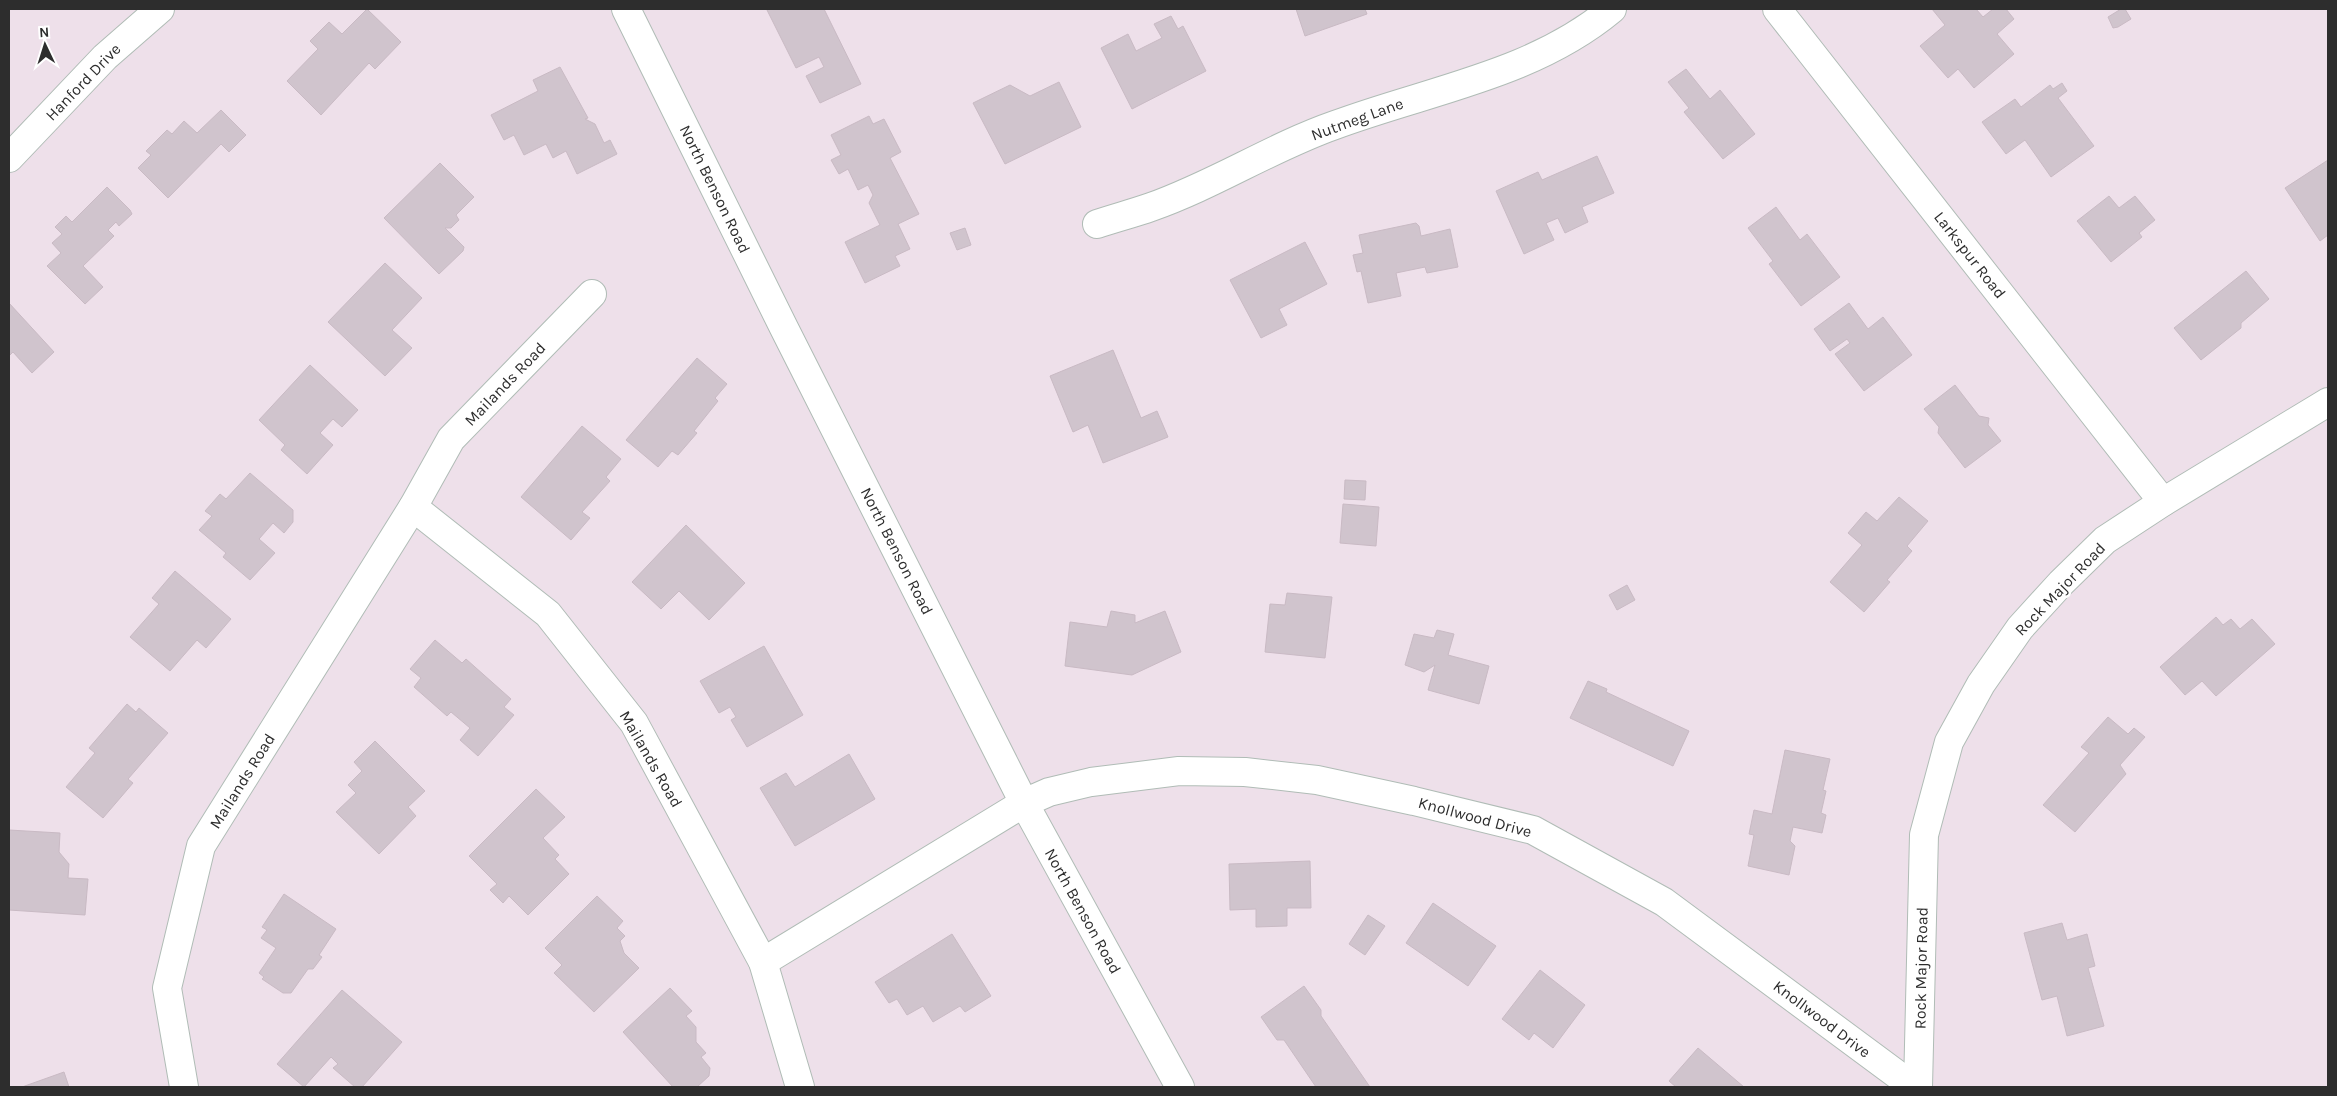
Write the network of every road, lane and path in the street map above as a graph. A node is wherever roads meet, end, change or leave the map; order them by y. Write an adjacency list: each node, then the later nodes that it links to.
1 (160, 9): 5 (street, Hanford Drive)
2 (1612, 9): 6 (street, Nutmeg Lane)
3 (1777, 9): 9 (street, Larkspur Road)
4 (633, 11): 11 (street, North Benson Road)
5 (9, 158)
6 (1097, 224)
7 (592, 294): 10 (street, Mailands Road)
8 (2328, 402): 9 (street, Rock Major Road)
9 (2163, 502): 17 (street, Rock Major Road)
10 (412, 507): 12 (street, Mailands Road); 13 (street, Mailands Road)
11 (1024, 803): 12 (street); 15 (street, North Benson Road); 16 (street, Knollwood Drive)
12 (763, 962): 14 (street, Mailands Road)
13 (184, 1087)
14 (800, 1087)
15 (1180, 1087)
16 (1914, 1087)
17 (1918, 1087)

